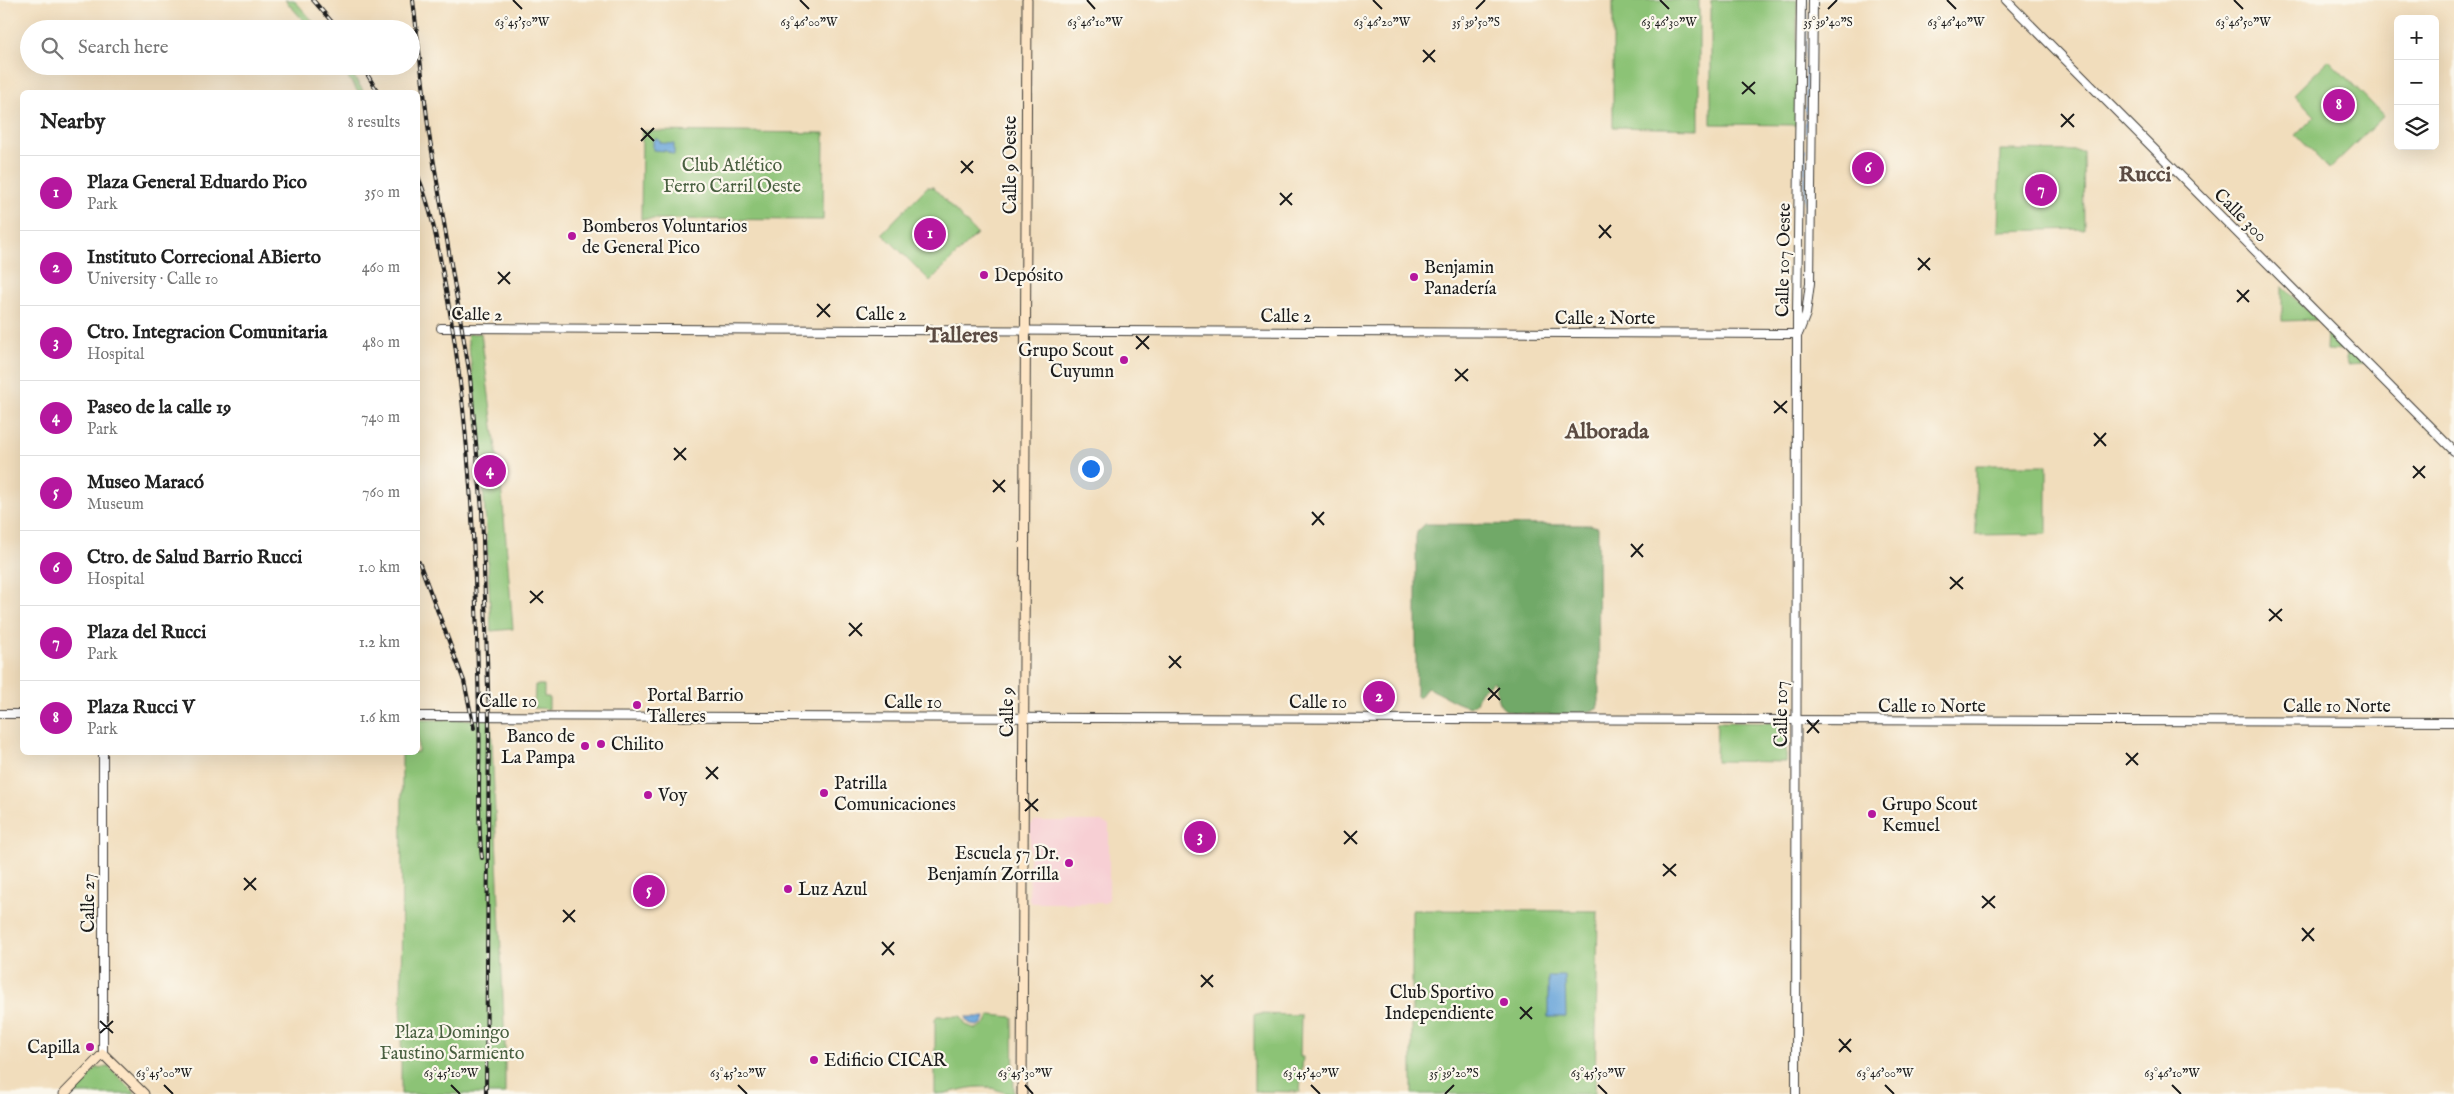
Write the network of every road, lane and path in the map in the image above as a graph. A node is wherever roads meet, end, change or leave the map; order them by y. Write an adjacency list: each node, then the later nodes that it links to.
1 (1027, 0): 6 (main road, Calle 9 Oeste)
2 (1801, 0): 8 (street, Calle 107 Oeste)
3 (1813, 0): 8 (street, Calle 107 Oeste)
4 (2006, 0): 9 (street, Calle 300)
5 (441, 328): 6 (street, Calle 2)
6 (1026, 329): 7 (street, Calle 2); 13 (main road, Calle 9)
7 (1412, 332): 8 (street, Calle 2 Norte)
8 (1798, 334): 15 (street, Calle 107)
9 (2454, 451)
10 (0, 714): 11 (street)
11 (20, 714)
12 (420, 716): 13 (street, Calle 10)
13 (1023, 716): 14 (street, Calle 10); 21 (main road, Calle 9)
14 (1409, 717): 15 (street, Calle 10 Norte)
15 (1796, 720): 16 (street, Calle 10 Norte); 22 (street, Calle 107)
16 (2454, 722)
17 (103, 755): 18 (street, Calle 27)
18 (103, 1054): 19 (main road); 20 (main road)
19 (64, 1094)
20 (144, 1094)
21 (1022, 1094)
22 (1796, 1094)

